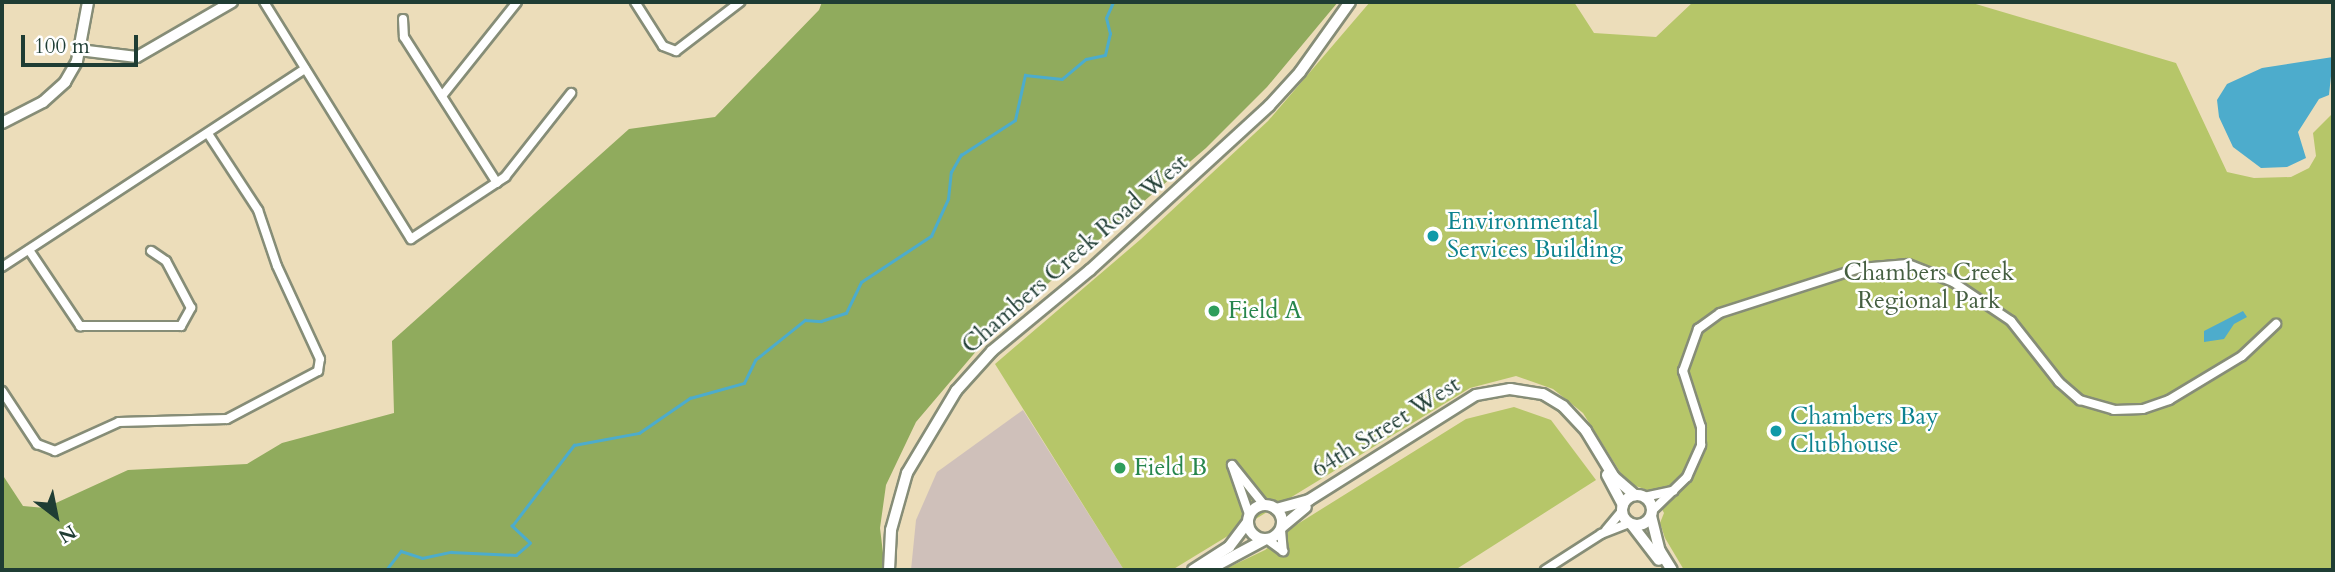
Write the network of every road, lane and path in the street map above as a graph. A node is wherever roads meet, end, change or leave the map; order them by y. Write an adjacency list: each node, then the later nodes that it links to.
1 (88, 2): 9 (street)
2 (232, 2): 9 (street)
3 (264, 2): 10 (street)
4 (517, 2): 12 (street)
5 (635, 2): 6 (street)
6 (740, 2)
7 (1350, 2): 33 (street, Chambers Creek Road West)
8 (403, 19): 12 (street)
9 (79, 50): 13 (street)
10 (305, 69): 14 (street); 15 (street)
11 (570, 93): 15 (street)
12 (442, 96): 15 (street)
13 (2, 123)
14 (209, 135): 16 (street); 20 (street)
15 (497, 183)
16 (29, 250): 17 (street); 18 (street)
17 (151, 251)
18 (2, 267)
19 (2276, 324): 22 (street)
20 (2, 391)
21 (1520, 392): 23 (street); 25 (street); 26 (street, 64th Street West); 30 (street, 64th Street West)
22 (1673, 491): 23 (street); 27 (street)
23 (1640, 496): 25 (street); 27 (street)
24 (1264, 505): 26 (street); 28 (street); 28 (street)
25 (1622, 508): 29 (street); 31 (street)
26 (1276, 509): 30 (street)
27 (1651, 513): 29 (street); 38 (street)
28 (1248, 518): 32 (street); 34 (street)
29 (1631, 524): 31 (street); 37 (street)
30 (1281, 528): 32 (street); 32 (street)
31 (1601, 534): 36 (street)
32 (1266, 540): 35 (street)
33 (890, 570)
34 (1193, 570)
35 (1208, 570)
36 (1545, 570)
37 (1665, 570)
38 (1672, 570)

